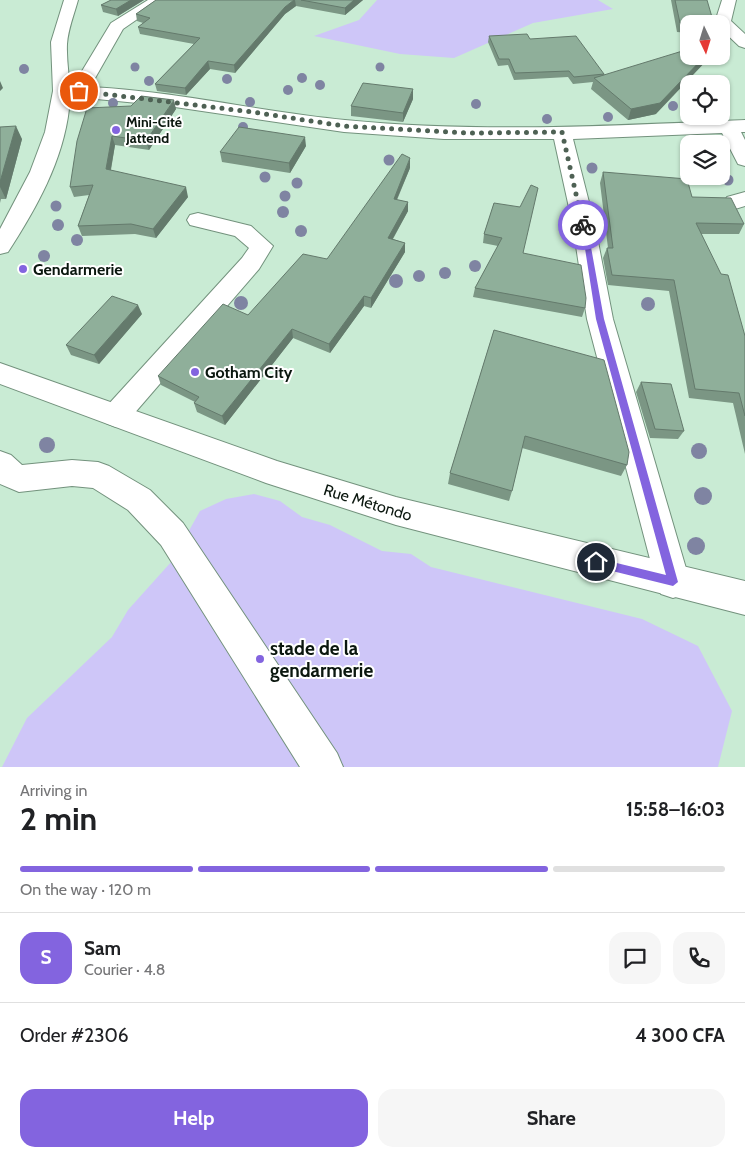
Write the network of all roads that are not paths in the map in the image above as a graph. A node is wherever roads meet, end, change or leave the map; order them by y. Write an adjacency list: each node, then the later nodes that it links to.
1 (71, 0): 5 (street)
2 (158, 0): 5 (street)
3 (730, 0): 4 (street)
4 (745, 43)
5 (70, 91): 7 (street); 10 (street)
6 (737, 126): 7 (street); 8 (street)
7 (562, 132): 14 (street)
8 (745, 160)
9 (198, 220): 12 (street)
10 (0, 247)
11 (0, 373): 12 (street, Rue Métondo)
12 (116, 415): 14 (street, Rue Métondo)
13 (0, 464): 16 (street)
14 (673, 582): 15 (street, Rue Métondo)
15 (745, 598)
16 (323, 767)

